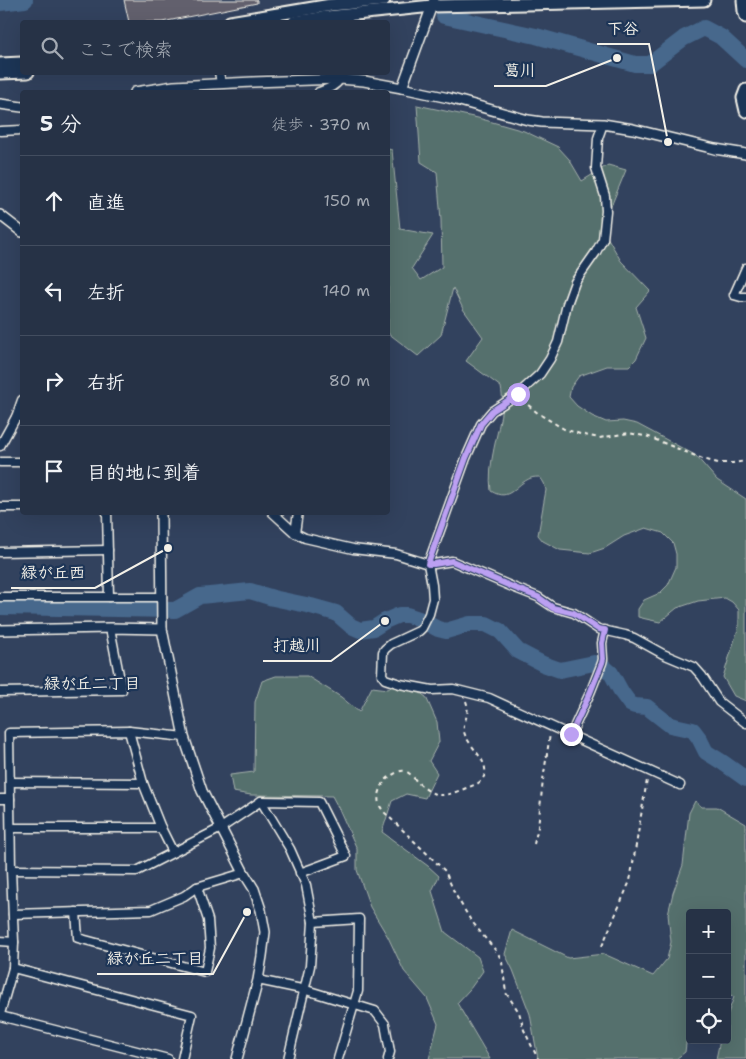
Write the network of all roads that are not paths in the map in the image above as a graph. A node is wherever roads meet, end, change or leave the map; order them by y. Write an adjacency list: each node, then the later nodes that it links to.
1 (384, 0): 6 (main road)
2 (704, 0): 4 (main road)
3 (743, 0): 5 (main road)
4 (434, 4): 7 (main road); 15 (street)
5 (746, 17)
6 (242, 20)
7 (308, 20)
8 (20, 63): 9 (main road)
9 (0, 64)
10 (20, 73): 11 (main road)
11 (0, 74)
12 (220, 75): 14 (street)
13 (340, 79): 14 (street); 15 (street); 17 (street)
14 (221, 83): 16 (street)
15 (402, 88): 22 (street)
16 (148, 90)
17 (325, 90)
18 (746, 90): 21 (main road)
19 (0, 104): 20 (street)
20 (20, 107)
21 (746, 111)
22 (602, 124): 25 (street); 43 (street)
23 (20, 130): 24 (street)
24 (0, 131)
25 (746, 154)
26 (0, 215): 27 (street)
27 (20, 230)
28 (746, 268): 29 (street)
29 (746, 297)
30 (19, 417): 31 (street)
31 (0, 446)
32 (0, 462): 33 (street)
33 (20, 462)
34 (0, 507): 35 (street)
35 (20, 507)
36 (107, 515): 41 (street)
37 (161, 515): 46 (street)
38 (275, 515): 40 (street)
39 (297, 515): 40 (street)
40 (294, 533): 43 (street)
41 (108, 550): 42 (street); 45 (street)
42 (0, 552)
43 (428, 564): 50 (street); 54 (street)
44 (0, 597): 45 (street)
45 (109, 597): 46 (street)
46 (162, 600): 47 (street)
47 (162, 626): 48 (street); 55 (street)
48 (110, 628): 49 (street); 51 (street)
49 (0, 630)
50 (605, 630): 52 (street); 54 (street)
51 (0, 692)
52 (746, 722)
53 (129, 731): 55 (street); 56 (street); 57 (street)
54 (571, 734): 58 (street)
55 (184, 737): 64 (street)
56 (10, 782): 57 (street); 60 (street)
57 (143, 783): 63 (street)
58 (680, 785)
59 (0, 799): 60 (street)
60 (10, 799): 62 (street)
61 (261, 801): 64 (street); 68 (street); 68 (street)
62 (11, 828): 63 (street); 66 (street)
63 (162, 828): 65 (street)
64 (221, 828): 65 (street); 67 (street)
65 (173, 852): 66 (street)
66 (11, 870): 71 (street)
67 (244, 873): 69 (street); 76 (street)
68 (300, 873): 72 (street)
69 (197, 887): 70 (street); 70 (street)
70 (76, 912): 71 (street)
71 (12, 914): 74 (street)
72 (313, 922): 77 (street); 78 (street)
73 (0, 941): 74 (street)
74 (14, 942): 75 (street)
75 (13, 968): 79 (street); 81 (street)
76 (258, 980): 77 (street); 82 (street)
77 (306, 990): 78 (street); 83 (street)
78 (354, 1004): 84 (street); 85 (street)
79 (0, 1015): 80 (street)
80 (168, 1059)
81 (182, 1059)
82 (237, 1059)
83 (288, 1059)
84 (338, 1059)
85 (388, 1059)

